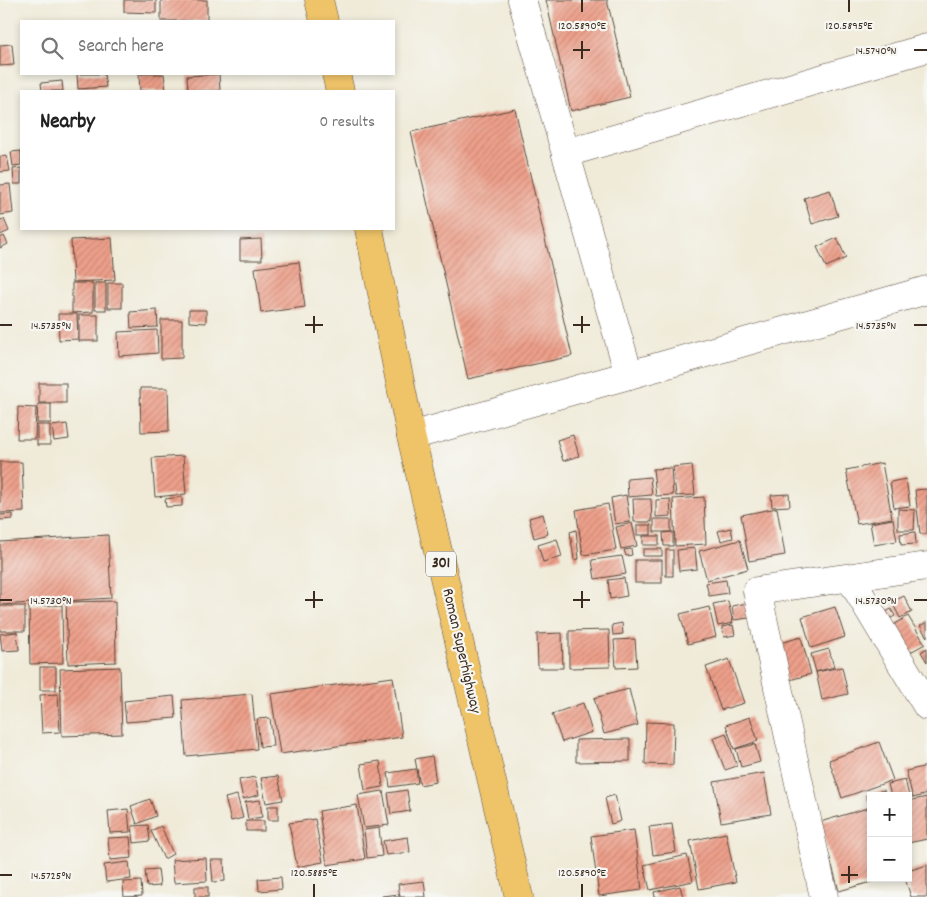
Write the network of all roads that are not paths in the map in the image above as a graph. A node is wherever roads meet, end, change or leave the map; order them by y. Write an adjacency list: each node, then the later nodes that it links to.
1 (319, 0): 3 (main road)
2 (522, 0): 7 (street)
3 (324, 20)
4 (927, 48): 7 (street)
5 (336, 75): 6 (main road)
6 (340, 90)
7 (566, 153): 10 (street)
8 (369, 230): 11 (main road, Roman Superhighway / 301)
9 (927, 290): 10 (street)
10 (629, 375): 11 (street)
11 (411, 436): 15 (main road, Roman Superhighway / 301)
12 (927, 566): 13 (street)
13 (850, 578): 14 (street); 16 (street)
14 (927, 706)
15 (519, 897)
16 (824, 897)

